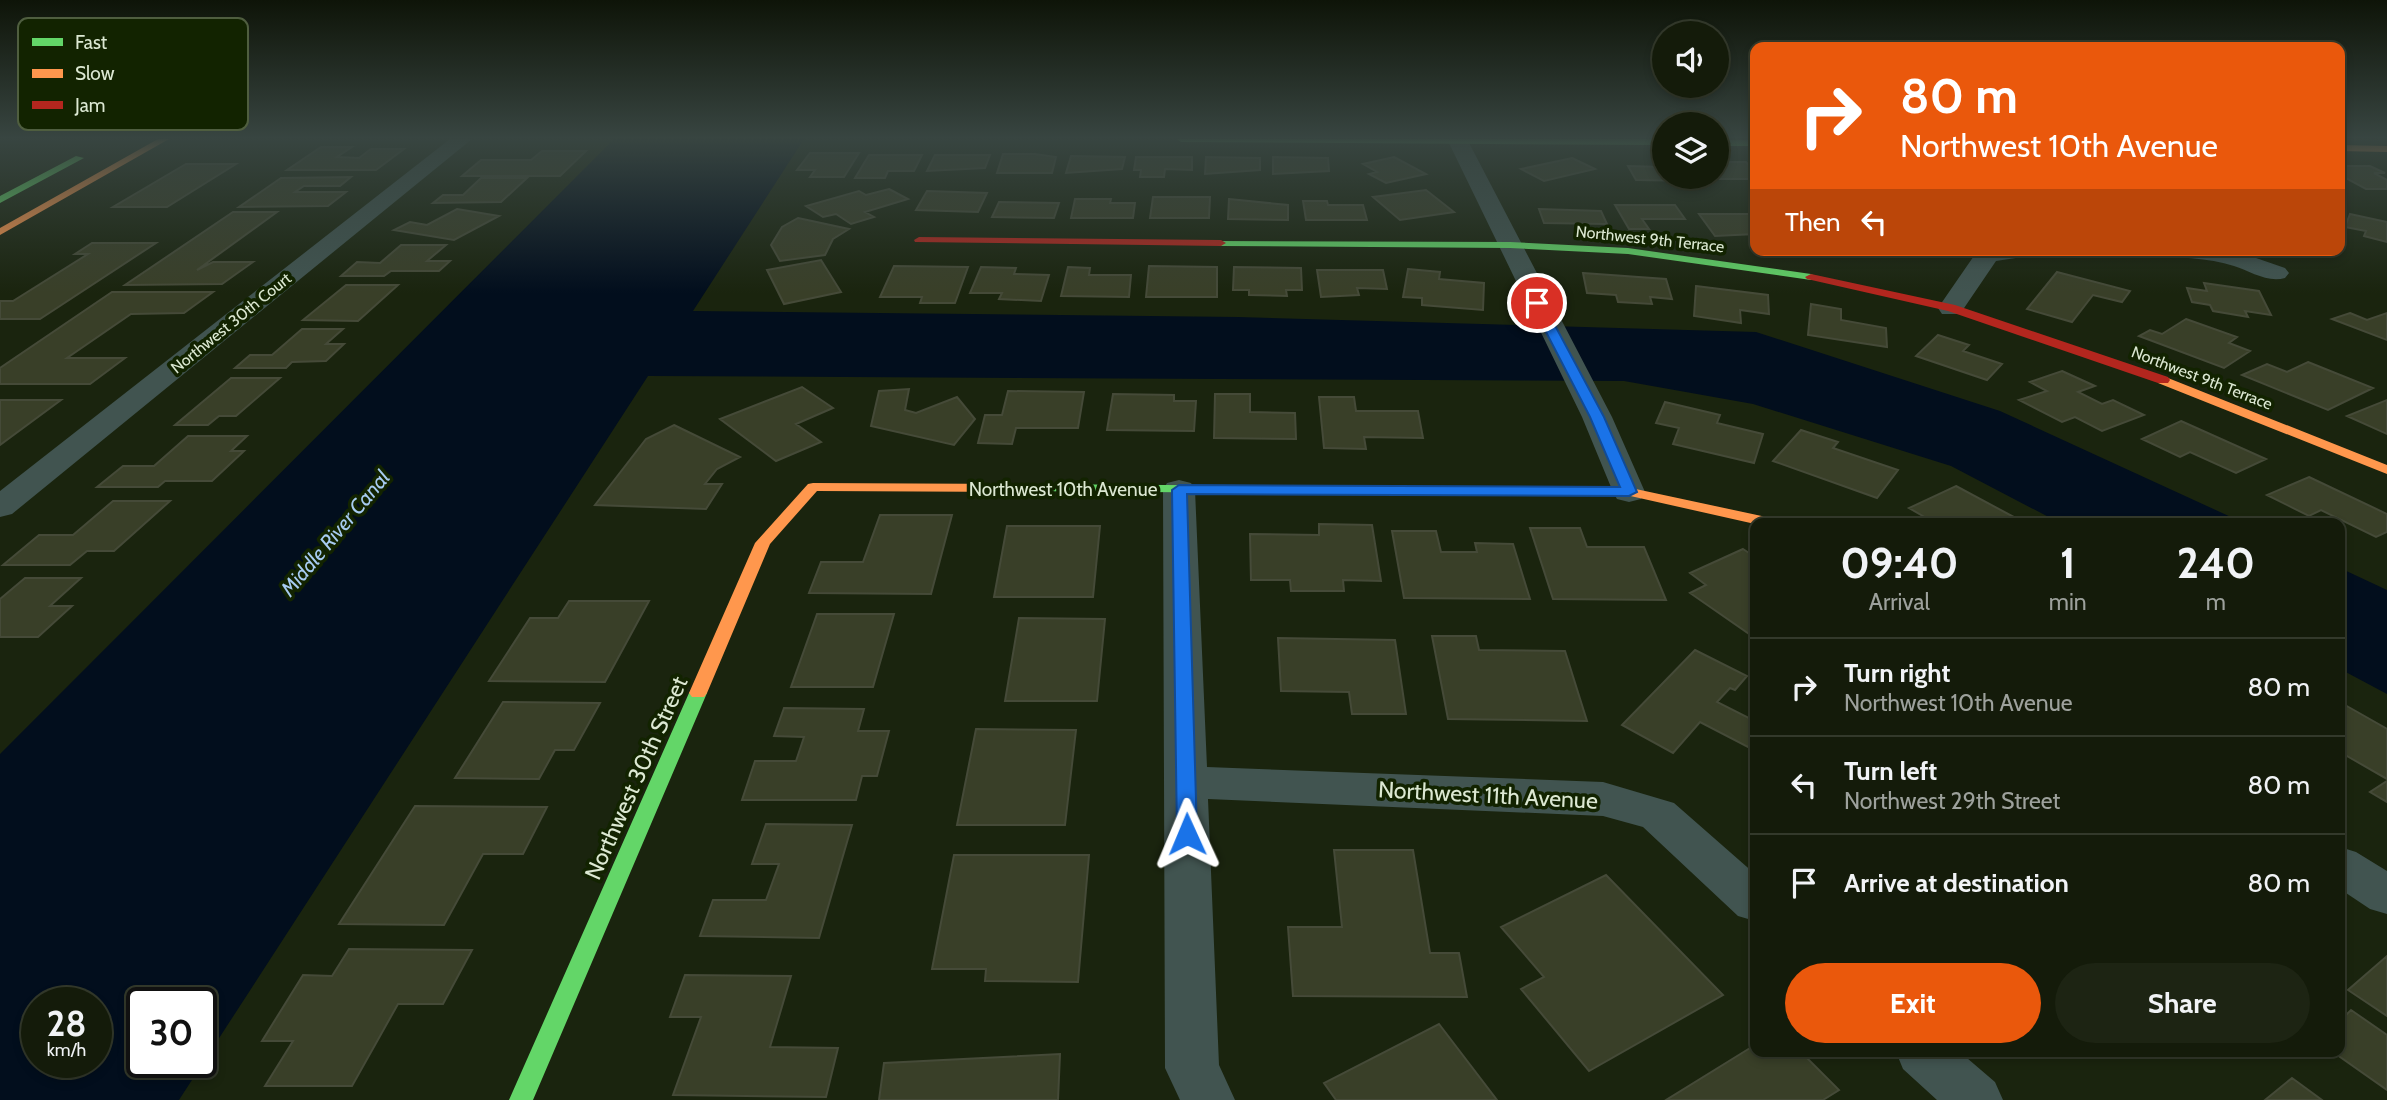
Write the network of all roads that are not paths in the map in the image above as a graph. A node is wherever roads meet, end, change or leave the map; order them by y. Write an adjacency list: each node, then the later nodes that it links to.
1 (18, 190): 5 (street)
2 (73, 190): 6 (street)
3 (398, 190): 17 (street, Northwest 30th Court)
4 (1483, 190): 8 (street)
5 (0, 200)
6 (0, 232)
7 (919, 240): 8 (street, Northwest 9th Terrace)
8 (1510, 245): 12 (street, Northwest 9th Terrace); 16 (street)
9 (1987, 256): 12 (street)
10 (2222, 256): 11 (street)
11 (2276, 273)
12 (1951, 308): 13 (street, Northwest 9th Terrace)
13 (2387, 470)
14 (813, 487): 15 (street, Northwest 10th Avenue); 24 (street, Northwest 30th Street)
15 (1179, 490): 16 (street, Northwest 10th Avenue); 19 (street)
16 (1629, 492): 18 (street, Northwest 10th Avenue)
17 (0, 507)
18 (1750, 518)
19 (1186, 782): 22 (street, Northwest 11th Avenue); 25 (street)
20 (2345, 868): 21 (street)
21 (2387, 895)
22 (1750, 898)
23 (1928, 1057): 26 (street)
24 (520, 1100)
25 (1208, 1100)
26 (1976, 1100)

